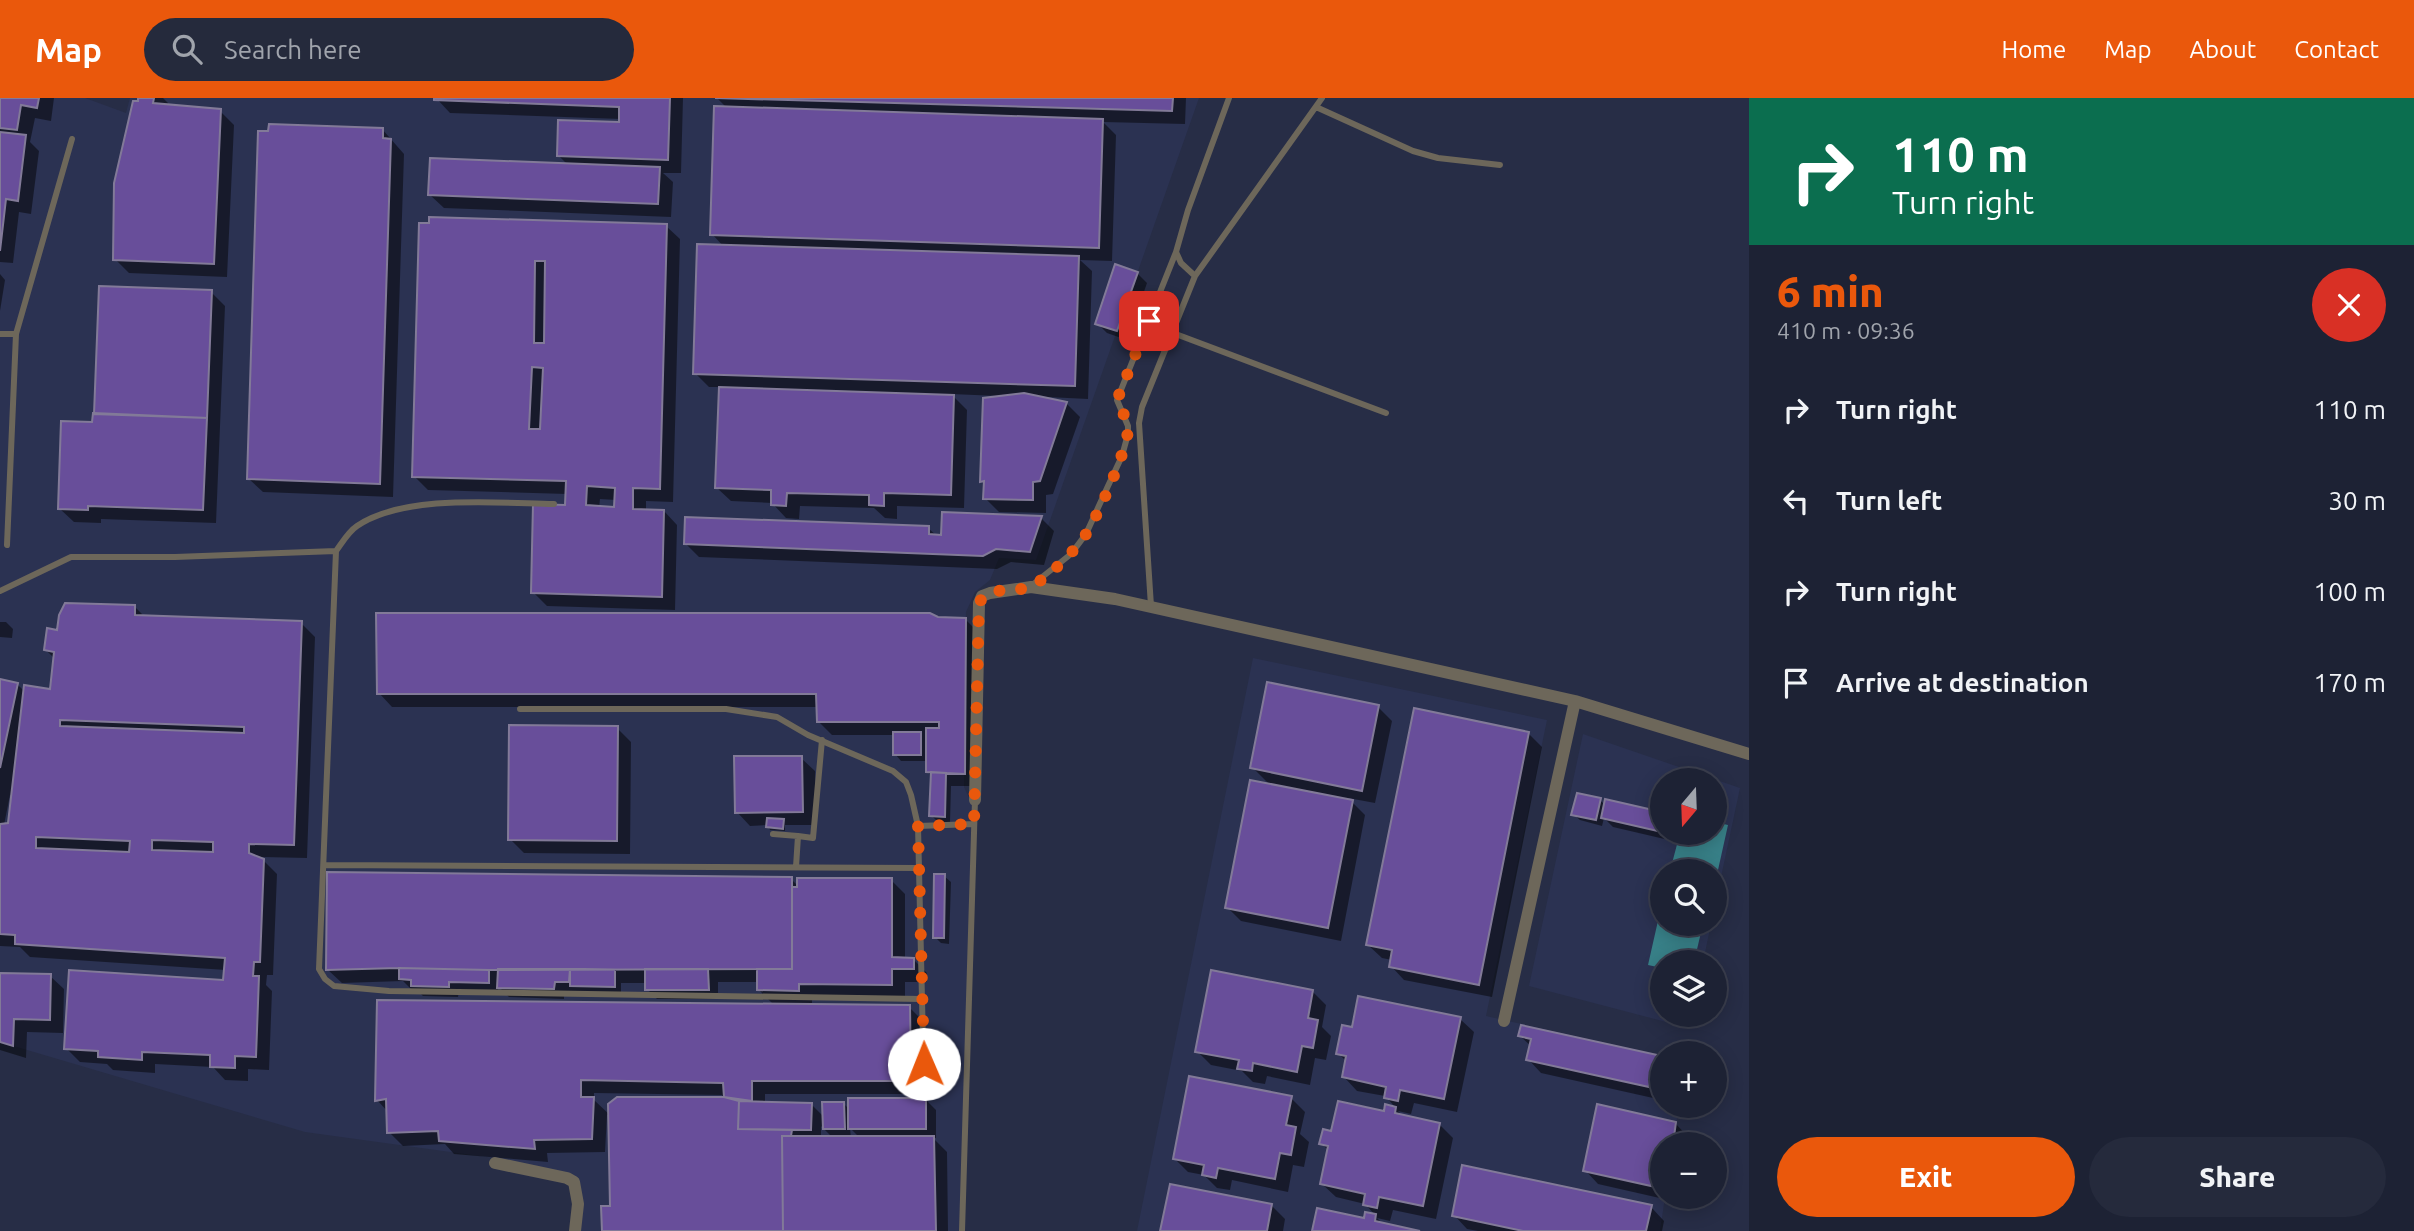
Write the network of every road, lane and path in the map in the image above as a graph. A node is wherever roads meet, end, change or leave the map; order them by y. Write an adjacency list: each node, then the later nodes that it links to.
1 (1229, 98): 6 (lane)
2 (1322, 98): 3 (lane)
3 (1316, 107): 5 (lane); 7 (lane)
4 (72, 139): 10 (lane)
5 (1500, 166)
6 (1176, 252): 7 (lane); 15 (lane)
7 (1195, 276): 8 (lane)
8 (1173, 333): 11 (lane); 17 (lane)
9 (0, 334): 10 (lane)
10 (16, 334): 13 (lane)
11 (1386, 413)
12 (554, 504): 14 (lane)
13 (7, 545)
14 (336, 551): 16 (lane); 27 (lane)
15 (1031, 587): 17 (street); 22 (street)
16 (0, 591)
17 (1151, 607): 18 (street)
18 (1575, 701): 21 (street); 31 (street)
19 (520, 709): 20 (lane)
20 (822, 740): 24 (lane); 26 (lane)
21 (1749, 754)
22 (975, 800): 23 (lane)
23 (974, 824): 24 (lane); 35 (lane)
24 (918, 826): 29 (lane)
25 (773, 834): 26 (lane)
26 (798, 836): 28 (lane)
27 (324, 865): 28 (lane); 30 (lane)
28 (796, 867): 29 (lane)
29 (919, 868): 30 (lane)
30 (922, 999): 32 (lane)
31 (1504, 1021)
32 (924, 1086)
33 (495, 1163): 34 (street)
34 (576, 1231)
35 (962, 1231)

